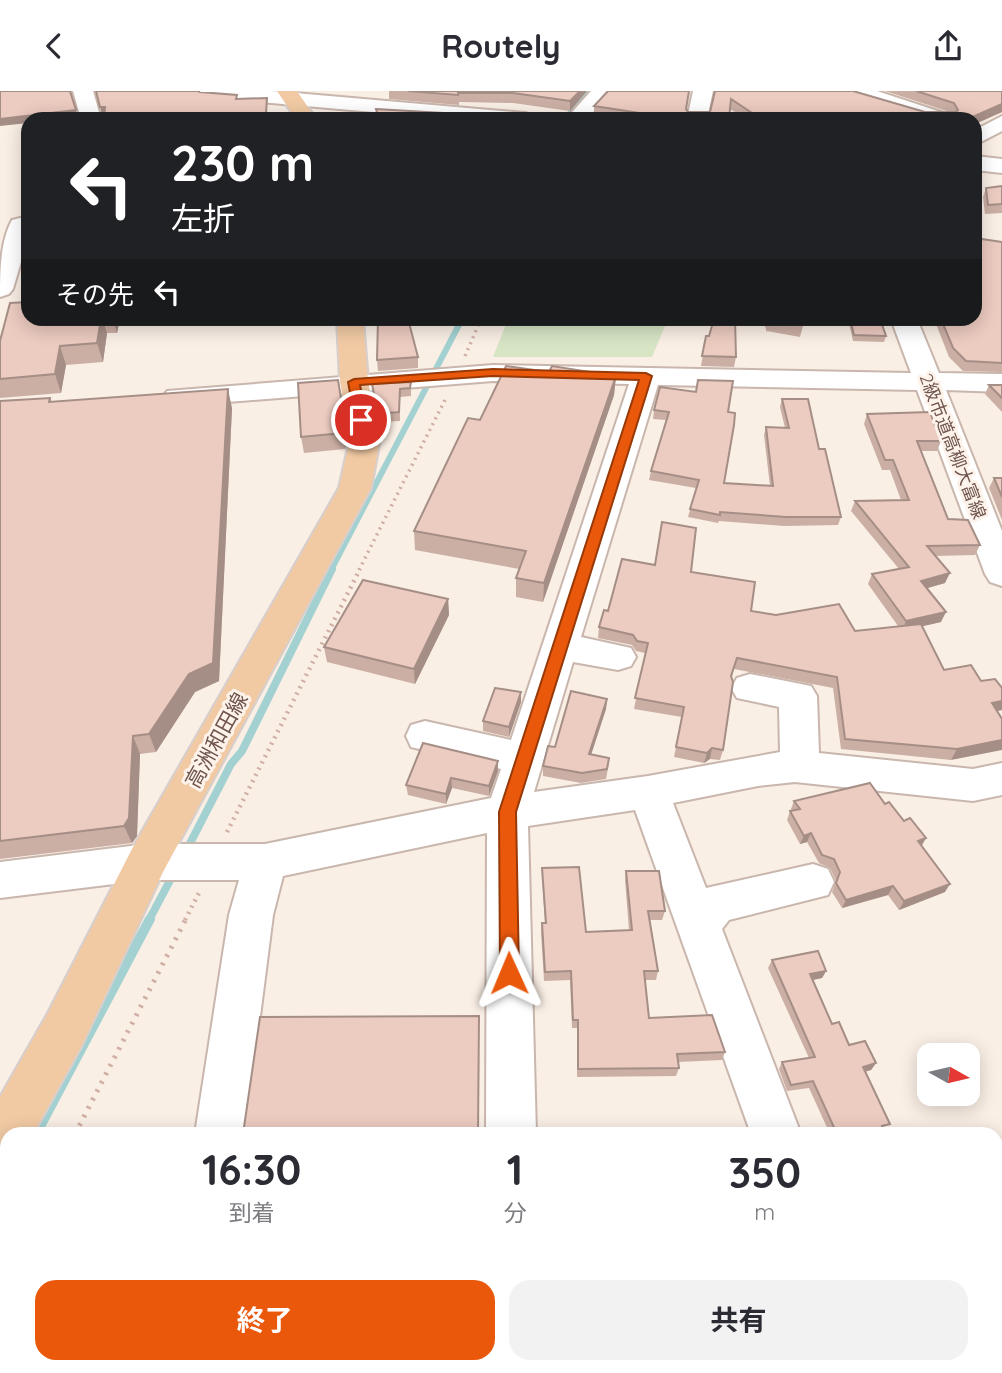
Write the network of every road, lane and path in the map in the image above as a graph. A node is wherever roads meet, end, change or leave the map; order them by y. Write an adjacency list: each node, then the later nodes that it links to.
1 (83, 91): 9 (street)
2 (202, 91): 7 (street)
3 (484, 91): 12 (street)
4 (601, 91): 13 (street)
5 (703, 91): 14 (street)
6 (849, 91): 15 (street)
7 (289, 95): 8 (street); 10 (main road)
8 (355, 97): 11 (street)
9 (89, 112)
10 (301, 112)
11 (461, 112)
12 (482, 112)
13 (582, 112)
14 (698, 112)
15 (922, 112)
16 (982, 164): 17 (street)
17 (1002, 166)
18 (16, 225): 19 (street)
19 (0, 289)
20 (350, 326): 25 (main road, 高洲和田線)
21 (478, 326): 23 (path)
22 (907, 326): 26 (street, 2級市道高柳大富線)
23 (457, 375): 24 (street); 25 (street); 41 (path)
24 (646, 376): 26 (street); 30 (street)
25 (354, 382): 28 (street); 39 (main road, 高洲和田線)
26 (929, 383): 27 (street); 29 (street, 2級市道高柳大富線)
27 (1002, 383)
28 (146, 400)
29 (1002, 571)
30 (560, 646): 31 (street); 34 (street)
31 (618, 657)
32 (750, 688): 35 (street)
33 (425, 736): 34 (street)
34 (524, 759): 38 (street)
35 (800, 767): 36 (street); 37 (street)
36 (1002, 779)
37 (648, 792): 38 (street); 44 (street)
38 (507, 812): 40 (street); 48 (street)
39 (147, 862): 41 (street); 42 (street); 45 (main road, 高洲和田線)
40 (265, 862): 41 (street); 47 (street)
41 (215, 863): 46 (path)
42 (0, 880)
43 (813, 882): 44 (street)
44 (699, 925): 49 (street)
45 (10, 1127)
46 (79, 1127)
47 (221, 1127)
48 (511, 1127)
49 (773, 1127)

